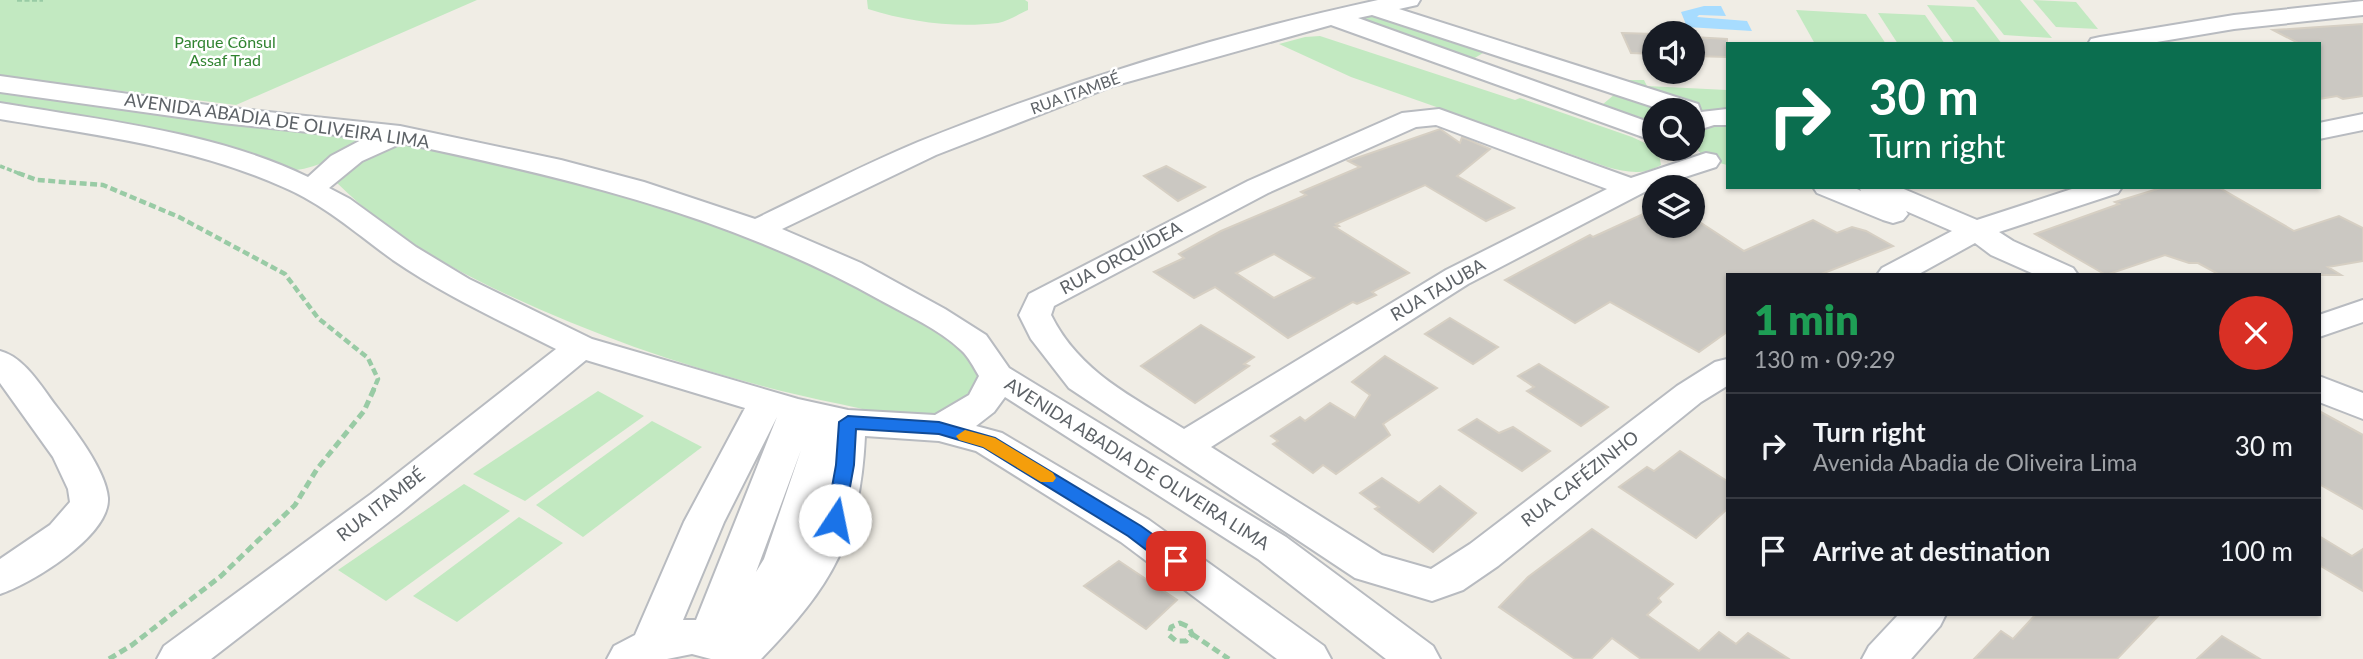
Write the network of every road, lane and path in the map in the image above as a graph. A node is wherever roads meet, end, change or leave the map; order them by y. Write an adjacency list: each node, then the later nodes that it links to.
1 (18, 0): 2 (path)
2 (43, 0)
3 (1415, 8): 5 (street, RUA ITAMBÉ); 7 (street)
4 (2363, 8): 6 (street)
5 (1332, 17): 8 (street); 25 (street, RUA ITAMBÉ)
6 (2112, 42)
7 (1508, 52): 8 (street); 10 (street)
8 (1483, 72): 12 (street)
9 (0, 84): 17 (street, AVENIDA ABADIA DE OLIVEIRA LIMA)
10 (1609, 84): 11 (street); 12 (street)
11 (1650, 98)
12 (1583, 108): 15 (street)
13 (0, 111): 21 (street, AVENIDA ABADIA DE OLIVEIRA LIMA)
14 (2363, 122): 16 (street)
15 (1642, 129)
16 (2321, 131)
17 (400, 134): 21 (street); 25 (street, AVENIDA ABADIA DE OLIVEIRA LIMA)
18 (1707, 160): 20 (street, RUA TAJUBA)
19 (0, 166): 50 (path)
20 (1631, 188): 39 (street, RUA TAJUBA); 39 (street, RUA ORQUÍDEA)
21 (313, 189): 31 (street, AVENIDA ABADIA DE OLIVEIRA LIMA)
22 (1833, 189): 26 (street)
23 (1876, 189): 26 (street)
24 (2102, 189): 26 (street)
25 (757, 229): 34 (street, AVENIDA ABADIA DE OLIVEIRA LIMA)
26 (1966, 235): 27 (street); 28 (street)
27 (1897, 273)
28 (2058, 273)
29 (2363, 310): 30 (street)
30 (2321, 326)
31 (580, 347): 37 (street, AVENIDA ABADIA DE OLIVEIRA LIMA); 51 (street, RUA ITAMBÉ)
32 (0, 362): 44 (street)
33 (1726, 371): 45 (street, RUA CAFÉZINHO)
34 (997, 376): 38 (street); 54 (street, AVENIDA ABADIA DE OLIVEIRA LIMA)
35 (2321, 389): 36 (street)
36 (2363, 407)
37 (809, 414): 38 (street, AVENIDA ABADIA DE OLIVEIRA LIMA); 40 (street); 41 (street); 42 (street); 43 (street)
38 (939, 428): 53 (street, AVENIDA ABADIA DE OLIVEIRA LIMA)
39 (1185, 446): 45 (street, RUA ORQUÍDEA)
40 (772, 473): 41 (street); 42 (street); 48 (street)
41 (727, 474): 49 (street)
42 (813, 475): 43 (street)
43 (799, 562): 48 (street)
44 (0, 578)
45 (1432, 585)
46 (1922, 616): 55 (street)
47 (1192, 634): 52 (path)
48 (728, 649): 49 (street)
49 (641, 652)
50 (109, 659)
51 (179, 659)
52 (1229, 659)
53 (1309, 659)
54 (1418, 659)
55 (1884, 659)

